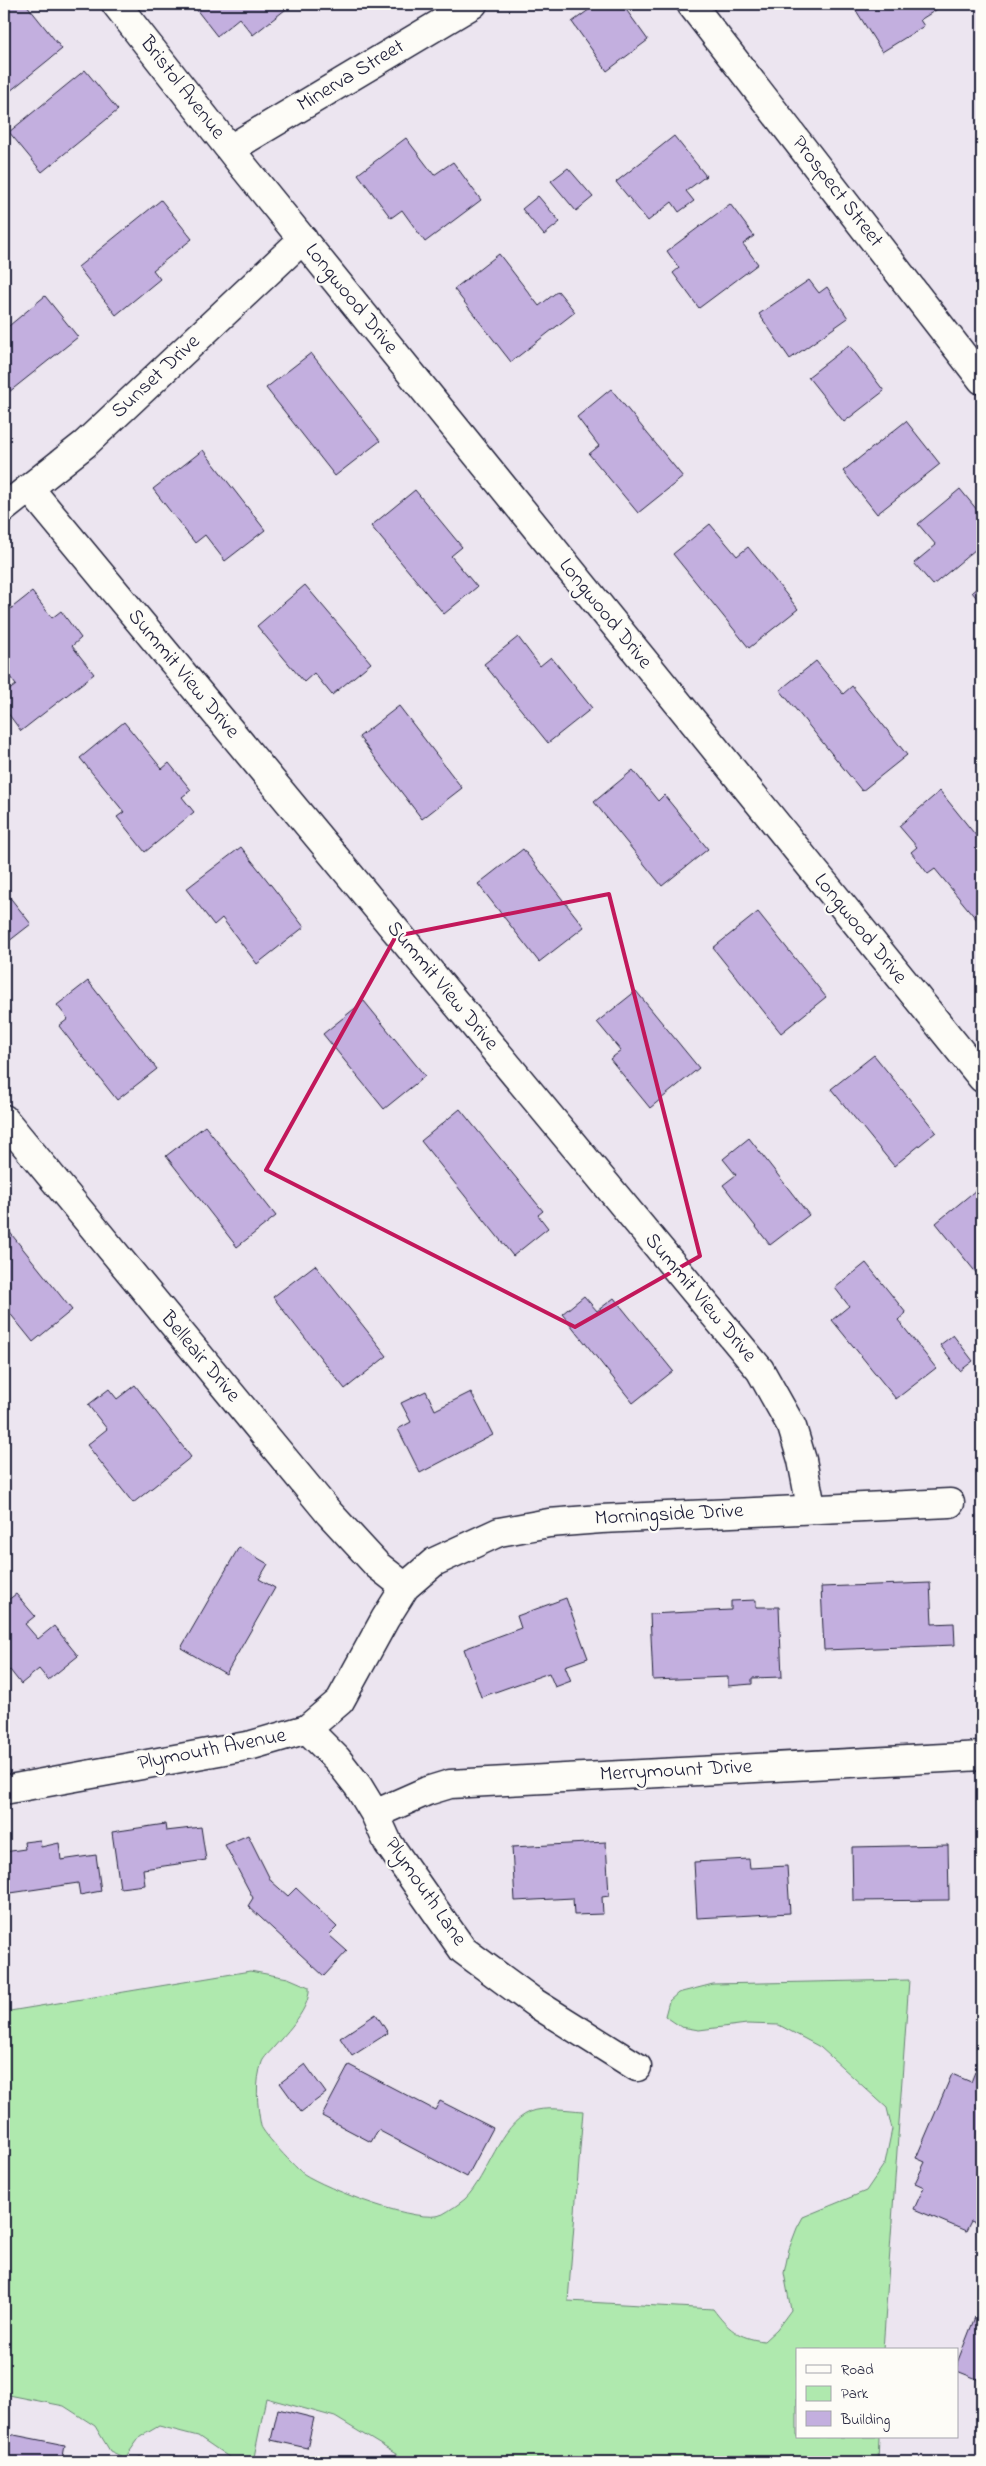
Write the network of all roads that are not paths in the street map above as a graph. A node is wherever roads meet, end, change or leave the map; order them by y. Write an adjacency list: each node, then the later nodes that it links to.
1 (116, 4): 4 (street, Bristol Avenue)
2 (473, 4): 4 (street, Minerva Street)
3 (691, 4): 6 (street, Prospect Street)
4 (230, 149): 5 (street, Longwood Drive)
5 (303, 239): 7 (street, Sunset Drive); 9 (street, Longwood Drive)
6 (982, 380)
7 (29, 488): 8 (street, Sunset Drive); 12 (street, Summit View Drive)
8 (4, 508)
9 (982, 1078)
10 (4, 1119): 13 (street, Belleair Drive)
11 (950, 1503): 12 (street, Morningside Drive)
12 (811, 1507): 13 (street, Morningside Drive)
13 (405, 1587): 14 (street, Plymouth Avenue)
14 (307, 1729): 16 (street, Plymouth Avenue); 17 (street, Plymouth Lane)
15 (982, 1756): 17 (street, Merrymount Drive)
16 (4, 1790)
17 (375, 1814): 18 (street, Plymouth Lane)
18 (637, 2068)

